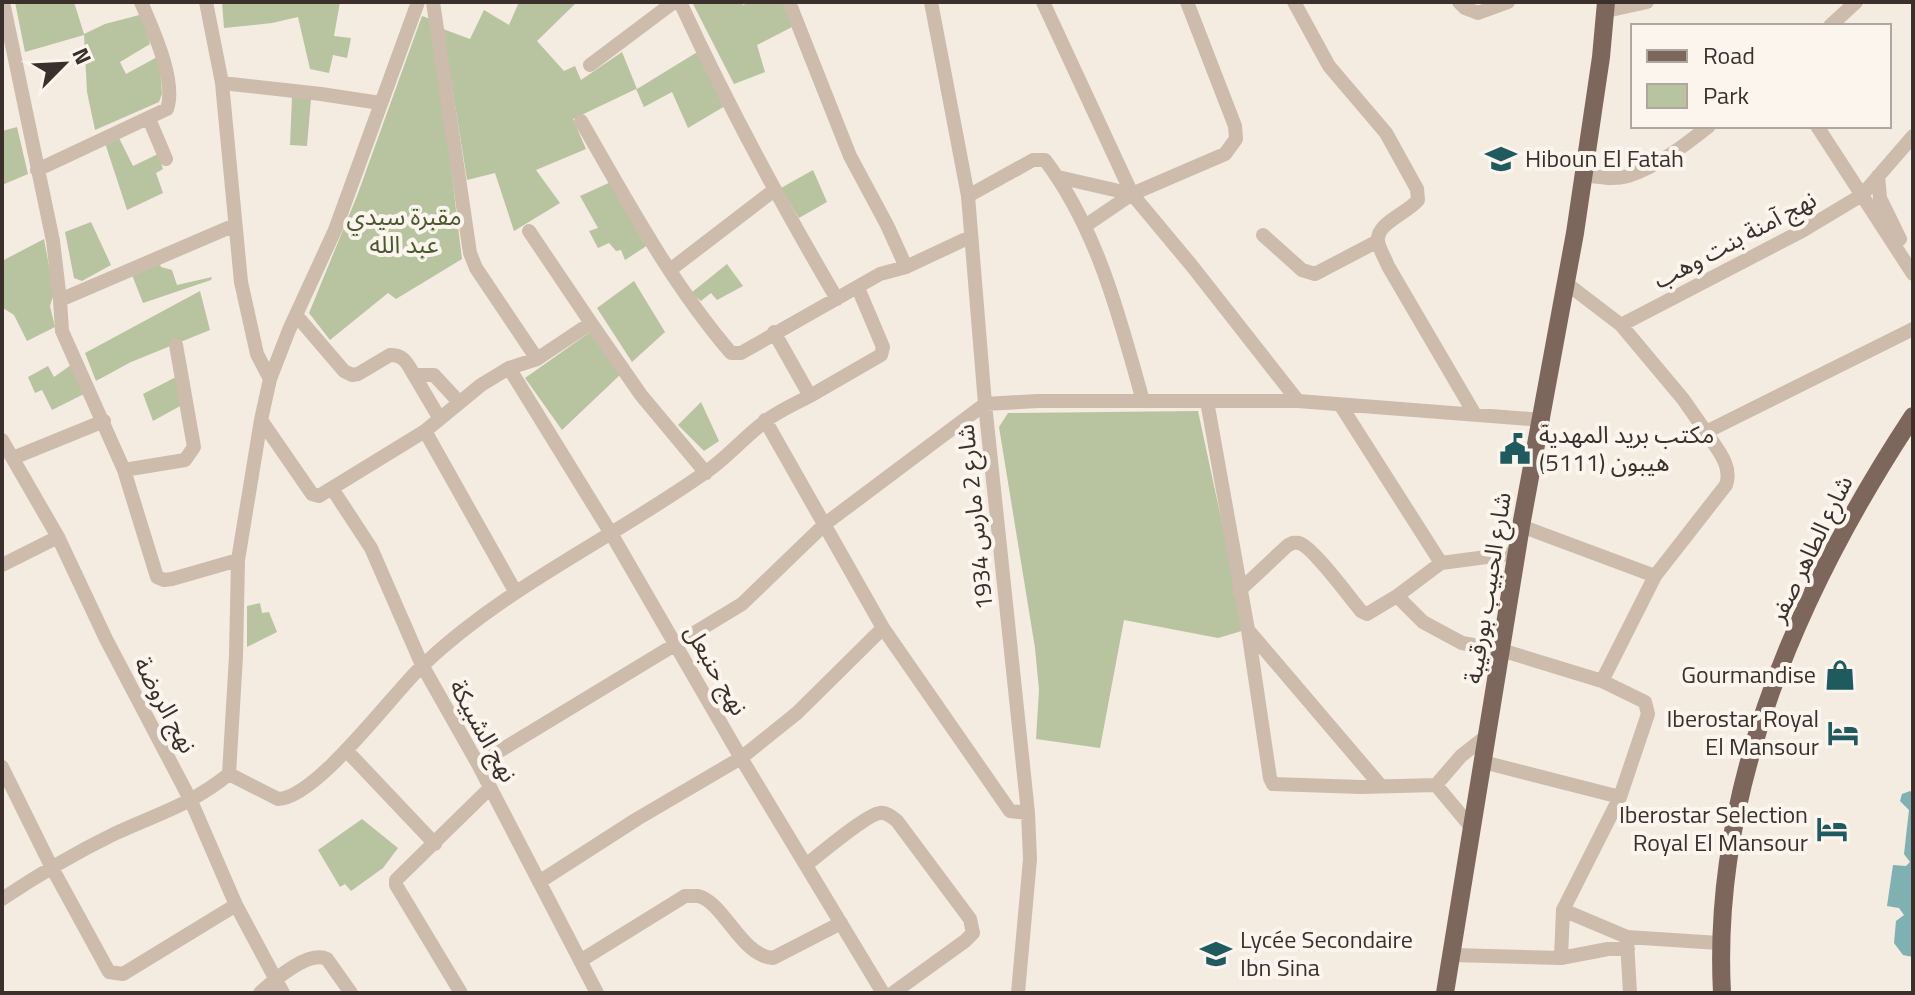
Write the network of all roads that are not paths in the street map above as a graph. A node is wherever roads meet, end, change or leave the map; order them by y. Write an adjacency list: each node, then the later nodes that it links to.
1 (5, 2): 29 (street)
2 (141, 2): 23 (street)
3 (206, 2): 21 (street)
4 (418, 2): 22 (street)
5 (433, 2): 56 (street)
6 (677, 2): 20 (street); 33 (street)
7 (789, 2): 43 (street)
8 (931, 2): 19 (street, شارع 2 مارس 1934)
9 (939, 2): 19 (street, شارع 2 مارس 1934)
10 (1043, 2): 34 (street)
11 (1187, 2): 34 (street)
12 (1294, 2): 42 (street)
13 (1459, 2): 14 (street)
14 (1508, 2)
15 (1647, 2): 17 (street)
16 (1856, 2): 18 (street)
17 (1606, 7): 30 (main road, شارع الحبيب بورقيبة)
18 (1832, 24)
19 (938, 39): 36 (street, شارع 2 مارس 1934)
20 (590, 65)
21 (222, 83): 22 (street); 37 (street)
22 (380, 103): 50 (street)
23 (149, 119): 28 (street); 29 (street)
24 (581, 121): 44 (street)
25 (1706, 128): 30 (street)
26 (1818, 128): 35 (street)
27 (1913, 136): 31 (street, نهج آمنة بنت وهب)
28 (166, 159)
29 (37, 170): 49 (street)
30 (1584, 175): 46 (main road, شارع الحبيب بورقيبة)
31 (1878, 176): 35 (street, نهج آمنة بنت وهب); 45 (street)
32 (1058, 177): 34 (street); 36 (street); 38 (street)
33 (773, 191): 44 (street); 48 (street)
34 (1132, 194): 38 (street); 63 (street)
35 (1862, 195): 45 (street); 52 (street, نهج آمنة بنت وهب)
36 (968, 196): 41 (street, شارع 2 مارس 1934)
37 (235, 225): 49 (street); 59 (street)
38 (1085, 226): 61 (street)
39 (529, 231): 51 (street)
40 (1263, 235): 42 (street)
41 (970, 237): 43 (street); 65 (street, شارع 2 مارس 1934)
42 (1378, 241): 67 (street)
43 (906, 267): 47 (street)
44 (670, 270): 54 (street)
45 (1913, 271)
46 (1566, 283): 52 (street); 72 (main road, شارع الحبيب بورقيبة)
47 (858, 288): 48 (street); 60 (street)
48 (837, 299): 54 (street)
49 (60, 300): 73 (street)
50 (296, 315): 58 (street); 59 (street)
51 (591, 323): 56 (street); 79 (street)
52 (1621, 325): 75 (street)
53 (1913, 329): 75 (street)
54 (774, 332): 60 (street)
55 (176, 345): 78 (street)
56 (537, 359): 57 (street)
57 (509, 368): 64 (street); 83 (street, نهج حنبعل)
58 (414, 375): 64 (street); 69 (street)
59 (270, 379): 70 (street)
60 (810, 396): 71 (street)
61 (1143, 401): 62 (street); 65 (street)
62 (1207, 401): 63 (street); 91 (street)
63 (1298, 401): 66 (street)
64 (459, 402): 69 (street)
65 (985, 404): 81 (street); 111 (street, شارع 2 مارس 1934)
66 (1341, 406): 67 (street); 87 (street)
67 (1474, 413): 72 (street)
68 (1913, 416): 122 (main road, شارع الطاهر صفر)
69 (440, 419): 74 (street)
70 (261, 420): 80 (street); 86 (street)
71 (765, 420): 79 (street); 81 (street)
72 (1543, 420): 82 (main road, شارع الحبيب بورقيبة)
73 (104, 421): 77 (street); 78 (street)
74 (425, 431): 80 (street); 90 (street)
75 (1706, 432): 89 (street)
76 (2, 440): 77 (street, نهج الروضة)
77 (13, 458): 84 (street, نهج الروضة)
78 (124, 470): 86 (street)
79 (706, 473): 83 (street)
80 (333, 490): 97 (street, نهج الشبيكة)
81 (825, 524): 93 (street); 95 (street)
82 (1521, 526): 85 (main road, شارع الحبيب بورقيبة); 89 (street)
83 (612, 535): 90 (street); 95 (street, نهج حنبعل)
84 (58, 537): 88 (street); 110 (street, نهج الروضة)
85 (1517, 553): 87 (street); 96 (main road, شارع الحبيب بورقيبة)
86 (238, 560): 105 (street)
87 (1441, 563): 92 (street)
88 (2, 565)
89 (1655, 576): 98 (street)
90 (515, 591): 97 (street)
91 (1239, 591): 92 (street); 94 (street)
92 (1397, 596): 96 (street)
93 (883, 628): 101 (street); 111 (street)
94 (1248, 630): 107 (street); 107 (street)
95 (678, 645): 101 (street, نهج حنبعل); 103 (street)
96 (1501, 650): 98 (street); 99 (main road, شارع الحبيب بورقيبة)
97 (422, 665): 100 (street); 103 (street, نهج الشبيكة)
98 (1602, 681): 109 (street)
99 (1489, 734): 102 (main road, شارع الحبيب بورقيبة); 106 (street)
100 (346, 750): 105 (street); 113 (street)
101 (741, 758): 114 (street, نهج حنبعل); 116 (street)
102 (1483, 762): 109 (street); 112 (main road, شارع الحبيب بورقيبة)
103 (478, 764): 108 (street, نهج الشبيكة)
104 (2, 767): 115 (street)
105 (229, 774): 110 (street)
106 (1436, 785): 107 (street); 112 (street)
107 (1381, 786)
108 (490, 788): 113 (street); 116 (street, نهج الشبيكة)
109 (1620, 797): 119 (street)
110 (191, 801): 115 (street); 118 (street, نهج الروضة)
111 (1028, 813): 134 (street, شارع 2 مارس 1934)
112 (1471, 827): 123 (main road, شارع الحبيب بورقيبة)
113 (435, 844): 130 (street)
114 (806, 865): 120 (street, نهج حنبعل); 133 (street)
115 (51, 866): 117 (street); 118 (street)
116 (539, 882): 125 (street, نهج الشبيكة)
117 (2, 899)
118 (236, 905): 126 (street, نهج الروضة)
119 (1563, 910): 121 (street); 124 (street)
120 (841, 923): 125 (street); 132 (street, نهج حنبعل)
121 (1627, 943): 122 (street); 124 (street); 136 (street)
122 (1719, 943): 137 (main road, شارع الطاهر صفر)
123 (1452, 955): 124 (street); 135 (main road, شارع الحبيب بورقيبة)
124 (1561, 958)
125 (580, 961): 131 (street, نهج الشبيكة)
126 (276, 979): 127 (street); 128 (street, نهج الروضة); 129 (street)
127 (260, 993)
128 (283, 993)
129 (351, 993)
130 (461, 993)
131 (597, 993)
132 (883, 993)
133 (893, 993)
134 (1018, 993)
135 (1445, 993)
136 (1630, 993)
137 (1722, 993)

